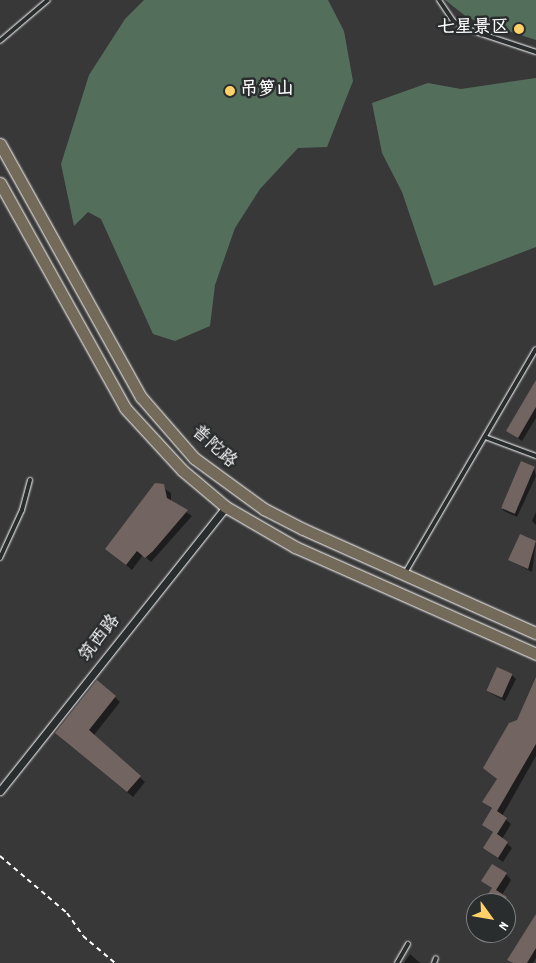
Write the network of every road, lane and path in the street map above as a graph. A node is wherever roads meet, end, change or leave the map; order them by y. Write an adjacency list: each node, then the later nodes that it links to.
1 (48, 0): 3 (lane)
2 (439, 0): 4 (lane)
3 (0, 41)
4 (536, 52)
5 (0, 144): 13 (main road, 普陀路)
6 (0, 183): 11 (main road, 普陀路)
7 (536, 349): 8 (lane)
8 (485, 437): 9 (lane); 13 (lane)
9 (536, 456)
10 (30, 480): 12 (lane)
11 (226, 507): 15 (main road, 普陀路); 16 (street, 筑西路)
12 (0, 558)
13 (404, 575): 14 (main road, 普陀路)
14 (536, 633)
15 (536, 654)
16 (0, 790)
17 (0, 856): 20 (path)
18 (408, 944): 21 (lane)
19 (436, 958): 22 (lane)
20 (115, 963)
21 (397, 963)
22 (434, 963)

